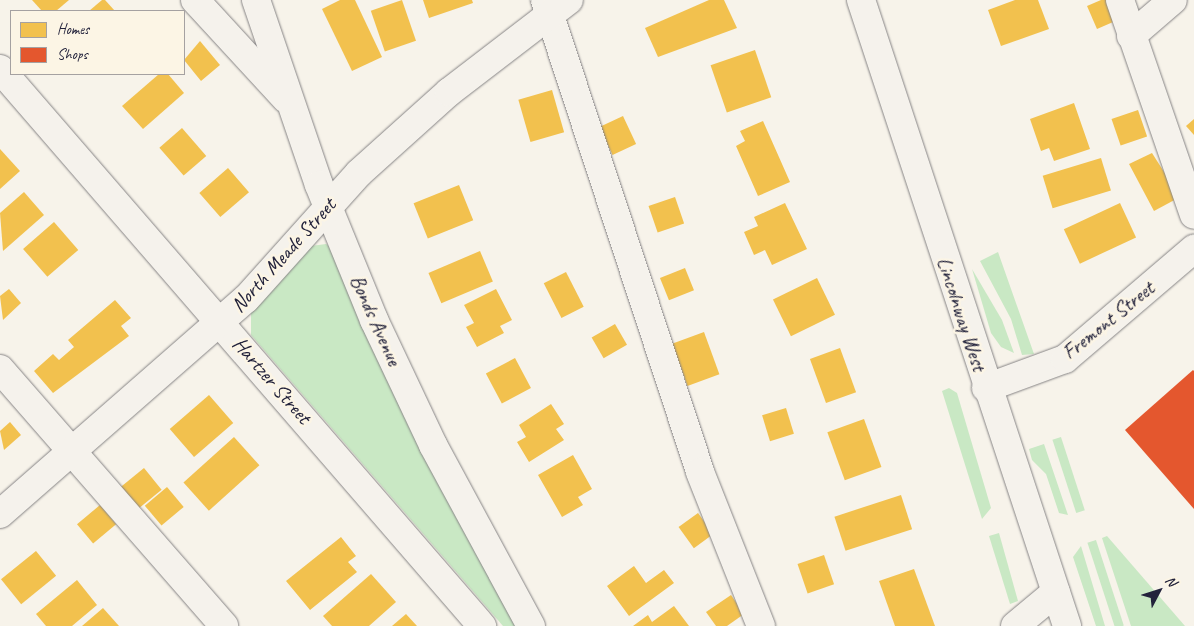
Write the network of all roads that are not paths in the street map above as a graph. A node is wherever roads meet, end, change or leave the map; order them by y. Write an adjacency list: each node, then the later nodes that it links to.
1 (195, 0): 9 (street)
2 (256, 0): 9 (street, Bonds Avenue)
3 (861, 0): 15 (street, Lincolnway West)
4 (1120, 0): 7 (street)
5 (1173, 0): 7 (street)
6 (554, 4): 10 (street, North Meade Street); 22 (street)
7 (1131, 36): 11 (street)
8 (0, 69): 13 (street, Hartzer Street)
9 (290, 103): 10 (street, Bonds Avenue)
10 (328, 205): 13 (street, North Meade Street); 21 (street, Bonds Avenue)
11 (1194, 215)
12 (1194, 250): 15 (street, Fremont Street)
13 (221, 321): 16 (street, North Meade Street); 20 (street, Hartzer Street)
14 (0, 369): 16 (street)
15 (986, 388): 18 (street, Lincolnway West)
16 (73, 450): 17 (street, North Meade Street); 19 (street)
17 (0, 514)
18 (1056, 592): 23 (street); 24 (street, Lincolnway West)
19 (224, 626)
20 (482, 626)
21 (531, 626)
22 (761, 626)
23 (1015, 626)
24 (1067, 626)

